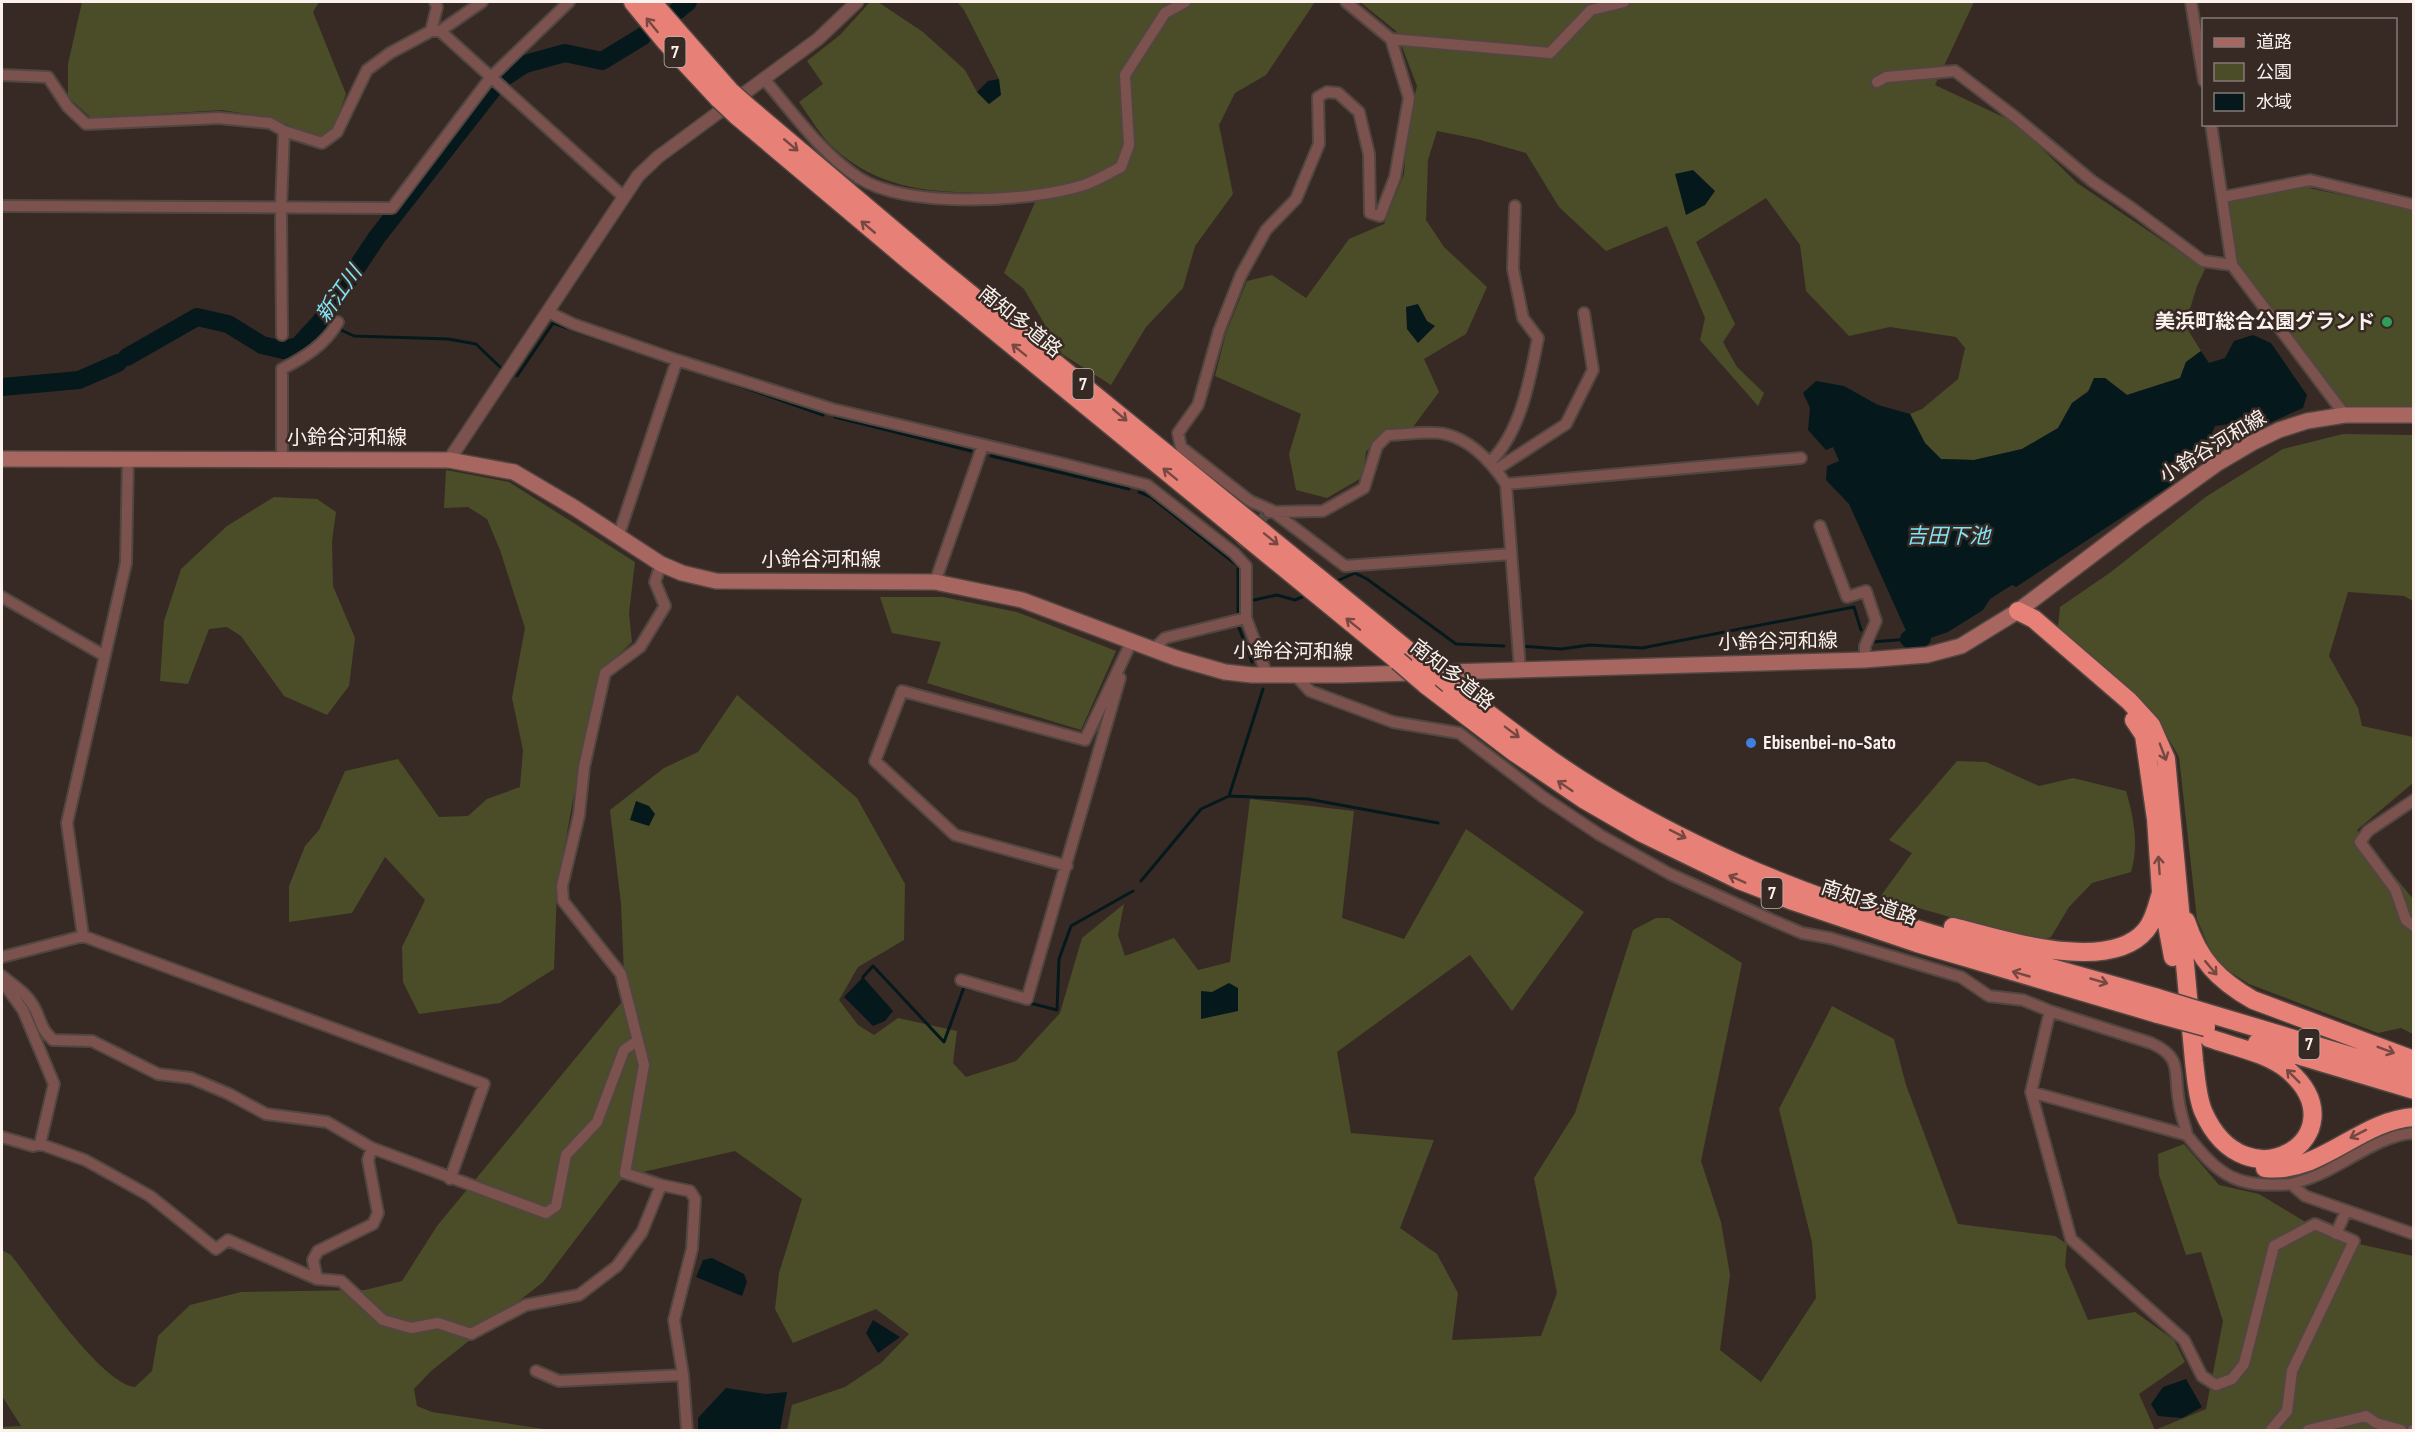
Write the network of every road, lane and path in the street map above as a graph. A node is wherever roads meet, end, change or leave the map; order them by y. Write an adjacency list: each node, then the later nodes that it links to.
1 (435, 2): 11 (street)
2 (482, 2): 11 (street)
3 (569, 2): 15 (street)
4 (633, 2): 18 (highway, 南知多道路 / 7, one-way to 4)
5 (652, 2): 18 (highway, 南知多道路 / 7)
6 (857, 2): 16 (street)
7 (1185, 2): 16 (street)
8 (1346, 2): 12 (street)
9 (1623, 2): 12 (street)
10 (2191, 2): 13 (street)
11 (435, 31): 15 (street); 21 (street)
12 (1391, 39): 44 (street)
13 (2202, 69)
14 (2, 75): 21 (street)
15 (491, 77): 22 (street); 27 (street)
16 (764, 79): 22 (street)
17 (1877, 82): 28 (street)
18 (725, 95): 19 (highway, 南知多道路 / 7, bridge)
19 (741, 111): 64 (highway, 南知多道路 / 7, one-way to 64, bridge); 72 (highway, 南知多道路 / 7, one-way to 19, bridge)
20 (2211, 126): 23 (street)
21 (284, 131): 27 (street)
22 (624, 197): 29 (street)
23 (2223, 198): 24 (street); 28 (street)
24 (2414, 205)
25 (2, 206): 27 (street)
26 (1515, 206): 42 (street)
27 (281, 207): 32 (street)
28 (2232, 265): 35 (street)
29 (548, 312): 33 (street); 41 (street)
30 (1584, 313): 42 (street)
31 (338, 322): 40 (street)
32 (282, 335)
33 (677, 360): 36 (street); 46 (street)
34 (2414, 414): 35 (main road, 小鈴谷河和線)
35 (2345, 415): 51 (main road, 小鈴谷河和線)
36 (983, 445): 49 (street); 52 (street)
37 (1801, 458): 43 (street)
38 (2, 459): 39 (main road, 小鈴谷河和線)
39 (128, 459): 40 (main road, 小鈴谷河和線); 55 (street)
40 (282, 459): 41 (main road, 小鈴谷河和線)
41 (449, 460): 46 (main road, 小鈴谷河和線)
42 (1493, 465): 43 (street); 44 (street)
43 (1506, 484): 47 (street)
44 (1268, 512): 47 (street)
45 (1820, 526): 56 (street)
46 (618, 537): 48 (main road, 小鈴谷河和線)
47 (1511, 554): 57 (street)
48 (661, 564): 49 (main road, 小鈴谷河和線); 74 (street)
49 (935, 582): 53 (main road, 小鈴谷河和線)
50 (2, 597): 55 (street)
51 (2018, 611): 56 (main road, 小鈴谷河和線); 62 (highway, one-way to 51); 63 (highway, one-way to 63)
52 (1246, 618): 54 (street); 58 (street)
53 (1130, 645): 54 (main road, 小鈴谷河和線); 61 (street); 61 (street)
54 (1154, 649): 58 (main road, 小鈴谷河和線)
55 (105, 656): 66 (street)
56 (1865, 660): 57 (main road, 小鈴谷河和線)
57 (1520, 670): 59 (main road, 小鈴谷河和線)
58 (1267, 675): 59 (main road, 小鈴谷河和線)
59 (1295, 675): 71 (street)
60 (2414, 800): 65 (street)
61 (1067, 866): 70 (street)
62 (2161, 892): 64 (highway); 79 (highway, one-way to 62)
63 (2180, 896): 73 (highway, one-way to 73); 75 (highway, one-way to 75)
64 (1842, 906): 72 (highway, 南知多道路 / 7, one-way to 72)
65 (2414, 926)
66 (83, 936): 67 (street); 85 (street)
67 (2, 957)
68 (2, 976): 84 (street)
69 (2, 981): 83 (street)
70 (961, 981)
71 (2050, 1011): 78 (street); 81 (street)
72 (2160, 1012): 73 (highway, 南知多道路 / 7, bridge)
73 (2207, 1026): 76 (highway, 南知多道路 / 7); 77 (highway, 南知多道路 / 7)
74 (637, 1041): 85 (street); 87 (street)
75 (2414, 1060)
76 (2414, 1075)
77 (2414, 1090)
78 (2031, 1092): 81 (street); 89 (street)
79 (2414, 1117)
80 (2414, 1133): 86 (street)
81 (2187, 1134): 86 (street)
82 (2, 1137): 83 (street)
83 (40, 1144): 91 (street)
84 (372, 1148): 85 (street); 91 (street)
85 (450, 1179)
86 (2291, 1184): 88 (street)
87 (661, 1185): 91 (street); 93 (street)
88 (2346, 1211): 89 (street); 90 (street)
89 (2336, 1234): 95 (street)
90 (2414, 1234)
91 (317, 1279)
92 (536, 1371): 93 (street)
93 (683, 1375): 94 (street)
94 (687, 1431)
95 (2271, 1431)
96 (2308, 1431): 97 (street)
97 (2401, 1431)

